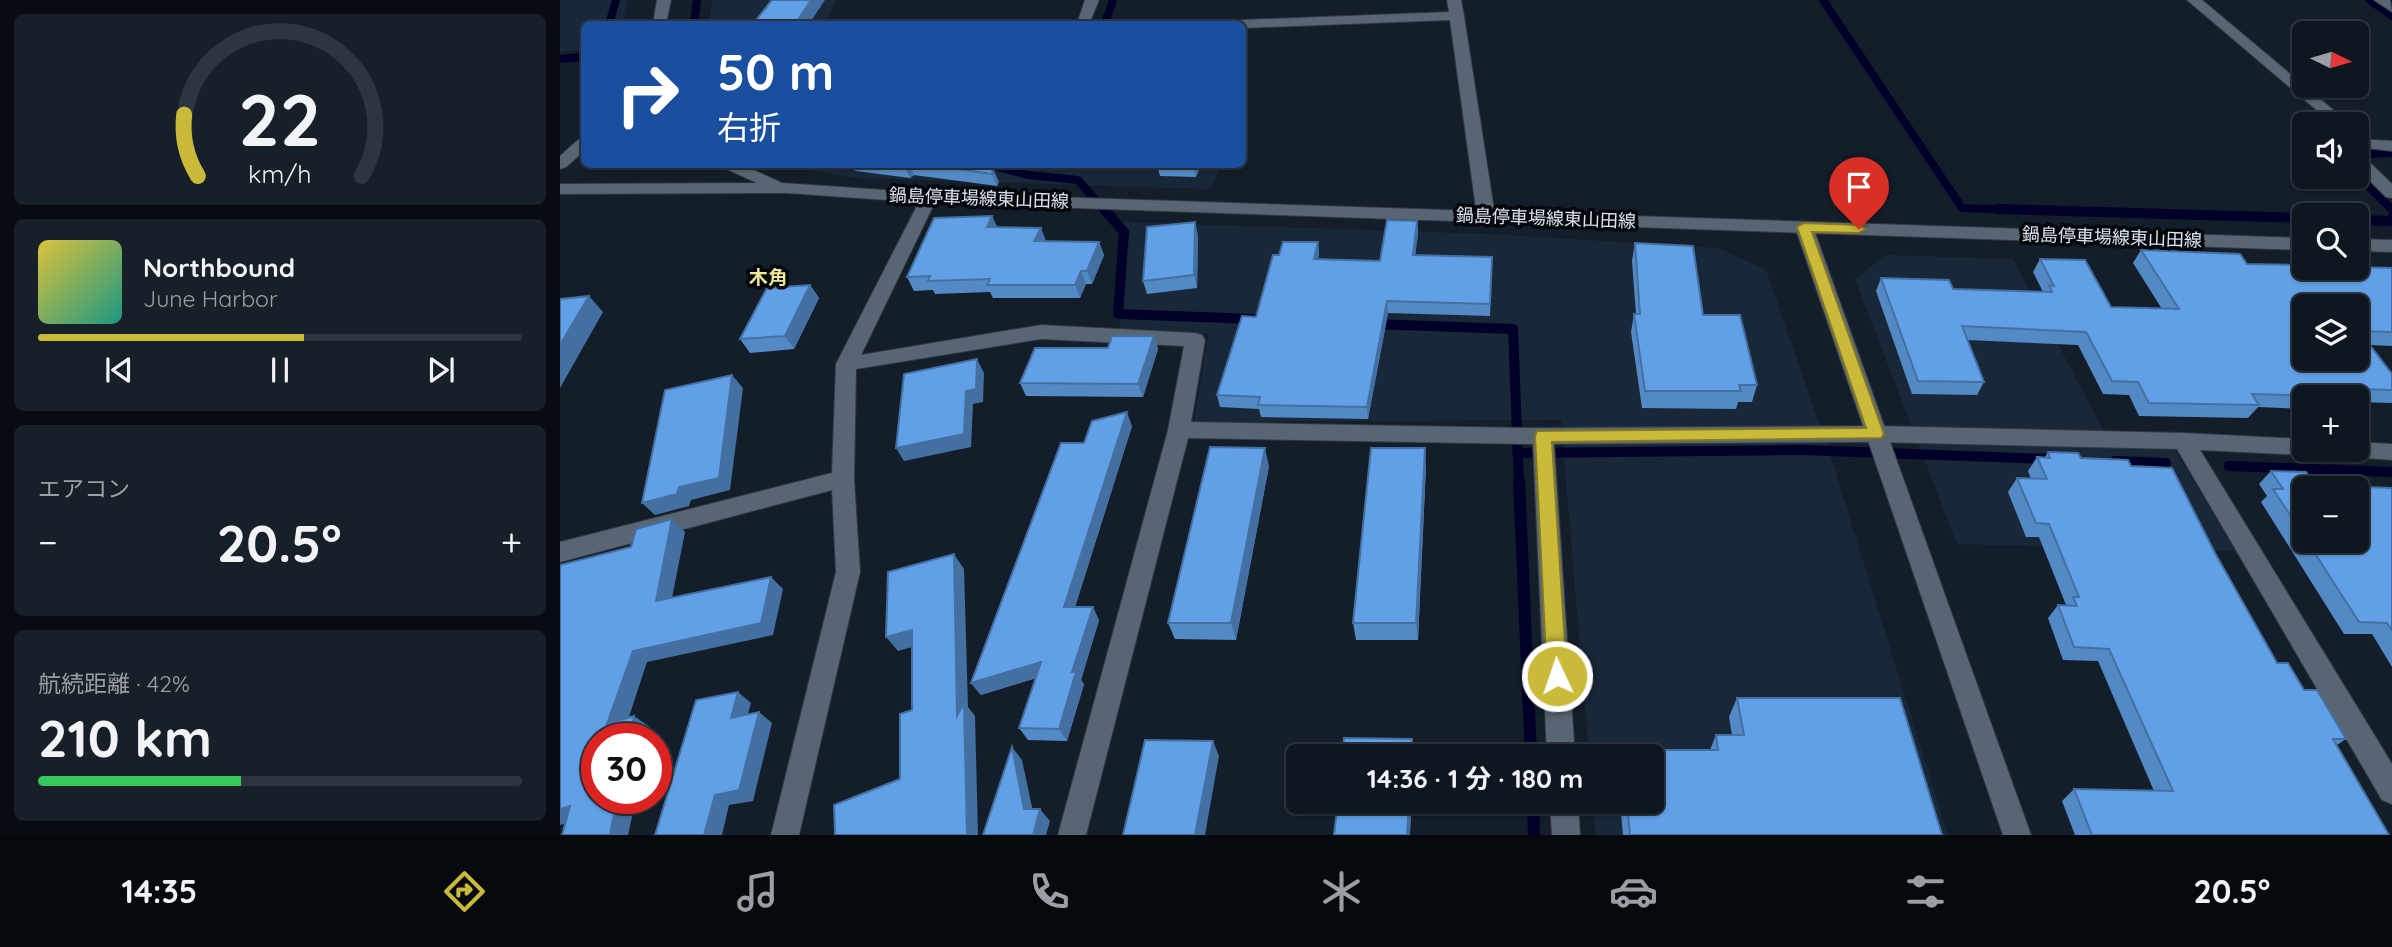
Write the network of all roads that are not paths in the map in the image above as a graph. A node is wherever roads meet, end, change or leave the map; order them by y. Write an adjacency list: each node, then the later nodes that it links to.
1 (664, 0): 7 (street)
2 (1093, 0): 8 (street)
3 (2194, 0): 10 (street)
4 (2381, 0): 6 (street)
5 (1456, 8): 9 (street); 21 (street)
6 (2392, 8)
7 (660, 21)
8 (1084, 21)
9 (1246, 24)
10 (2328, 112)
11 (581, 146): 15 (street)
12 (2392, 146): 13 (street)
13 (2369, 148)
14 (2369, 163): 19 (street)
15 (560, 164)
16 (734, 168): 17 (street, 鍋島停車場線東山田線)
17 (787, 188): 18 (street, 鍋島停車場線東山田線); 20 (street, 鍋島停車場線東山田線)
18 (560, 189)
19 (2392, 193)
20 (929, 198): 21 (street, 鍋島停車場線東山田線); 26 (street)
21 (1486, 216): 22 (street, 鍋島停車場線東山田線)
22 (1804, 227): 23 (street, 鍋島停車場線東山田線); 28 (street)
23 (2292, 244)
24 (2369, 245): 25 (street)
25 (2392, 246)
26 (846, 364): 27 (street); 34 (street)
27 (1179, 430): 29 (street); 40 (street)
28 (1876, 434): 29 (street); 30 (street); 42 (street)
29 (1537, 436): 36 (street)
30 (2183, 441): 31 (street); 37 (street)
31 (2292, 446)
32 (2369, 451): 33 (street)
33 (2392, 452)
34 (843, 480): 35 (street); 39 (street)
35 (560, 552)
36 (1561, 744)
37 (2392, 790)
38 (1565, 814): 41 (street)
39 (785, 835)
40 (1072, 835)
41 (1566, 835)
42 (2017, 835)

